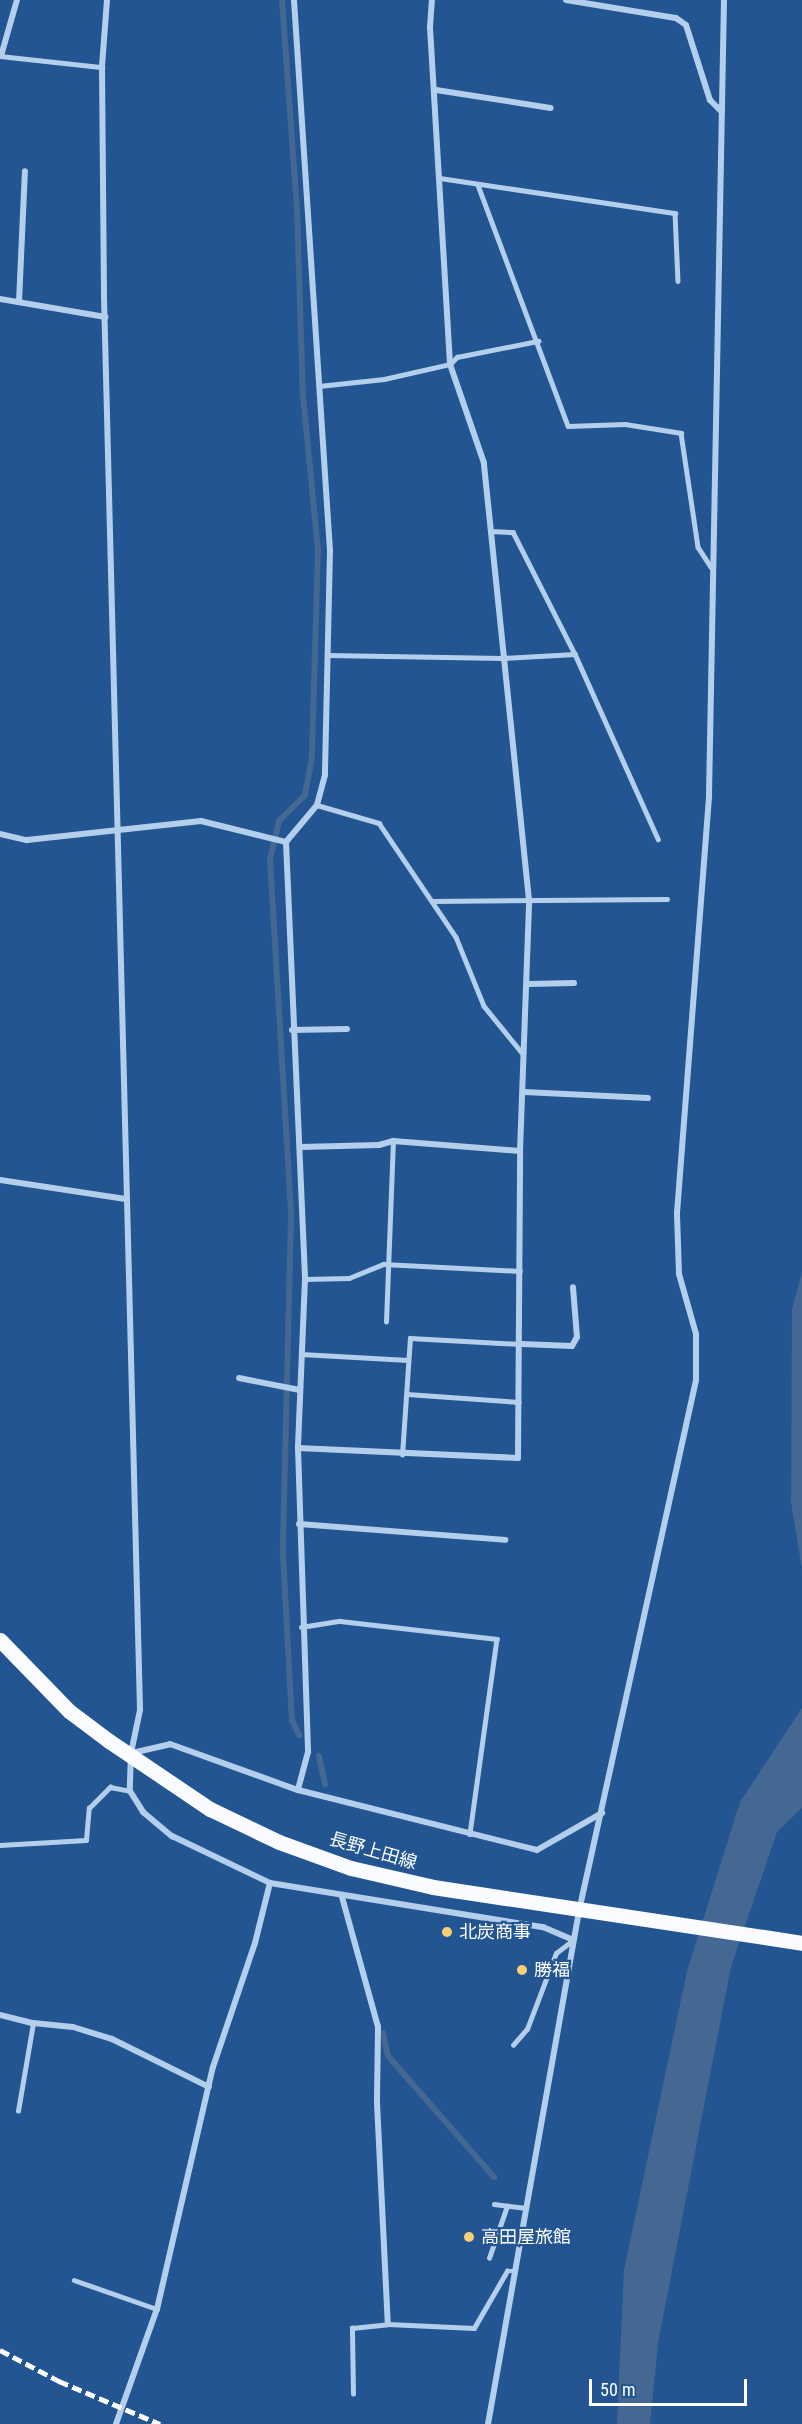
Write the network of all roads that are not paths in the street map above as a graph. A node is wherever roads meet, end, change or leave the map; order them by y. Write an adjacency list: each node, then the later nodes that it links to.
1 (17, 0): 7 (street)
2 (107, 0): 8 (street)
3 (294, 0): 21 (street)
4 (432, 0): 9 (street)
5 (566, 0): 11 (street)
6 (724, 0): 11 (street)
7 (0, 56): 8 (lane)
8 (102, 67): 18 (street)
9 (436, 90): 10 (street); 13 (street)
10 (552, 108)
11 (721, 111): 23 (street)
12 (25, 171): 17 (street)
13 (440, 178): 14 (lane); 20 (street)
14 (478, 185): 15 (lane); 19 (lane)
15 (678, 281)
16 (0, 298): 17 (street)
17 (19, 302): 18 (street)
18 (105, 317): 28 (street)
19 (538, 341): 20 (lane); 23 (lane)
20 (450, 364): 21 (lane); 22 (street)
21 (319, 386): 25 (street)
22 (491, 531): 24 (lane); 26 (street)
23 (711, 567): 68 (street)
24 (575, 654): 26 (lane); 30 (lane)
25 (327, 656): 26 (lane); 27 (street)
26 (503, 658): 33 (street)
27 (317, 805): 31 (street); 34 (lane)
28 (118, 828): 29 (street); 31 (street); 46 (street)
29 (0, 834)
30 (658, 839)
31 (286, 842): 38 (street)
32 (667, 899): 33 (lane)
33 (529, 900): 34 (lane); 36 (street)
34 (433, 901): 39 (lane)
35 (574, 983): 36 (street)
36 (528, 984): 39 (street)
37 (347, 1029): 38 (street)
38 (292, 1030): 43 (street)
39 (526, 1058): 40 (street)
40 (524, 1092): 41 (street); 44 (street)
41 (648, 1098)
42 (393, 1141): 43 (street); 44 (street); 47 (lane)
43 (301, 1147): 49 (street)
44 (520, 1151): 48 (street)
45 (0, 1180): 46 (street)
46 (126, 1199): 65 (street)
47 (388, 1264): 48 (lane); 49 (lane); 51 (lane)
48 (520, 1271): 52 (street)
49 (305, 1279): 53 (street)
50 (573, 1287): 52 (street)
51 (386, 1322)
52 (521, 1344): 54 (lane); 58 (street)
53 (301, 1354): 54 (lane); 56 (street)
54 (408, 1360): 57 (lane)
55 (239, 1377): 56 (street)
56 (300, 1390): 59 (street)
57 (406, 1394): 58 (lane); 60 (lane)
58 (519, 1402): 60 (street)
59 (298, 1448): 60 (street); 61 (street)
60 (402, 1455)
61 (299, 1524): 62 (street); 63 (street)
62 (506, 1540)
63 (301, 1627): 66 (street); 69 (lane)
64 (0, 1640): 65 (main road, 長野上田線)
65 (131, 1754): 66 (street); 67 (street); 73 (main road, 長野上田線)
66 (298, 1790): 69 (street)
67 (130, 1791): 70 (lane); 71 (street)
68 (602, 1813): 69 (street); 73 (street)
69 (470, 1834)
70 (0, 1845)
71 (270, 1882): 72 (street); 79 (street)
72 (342, 1897): 74 (street); 88 (street)
73 (586, 1912): 74 (street); 75 (main road, 長野上田線)
74 (573, 1940): 78 (lane); 83 (street)
75 (802, 1943)
76 (0, 2015): 77 (street)
77 (33, 2023): 79 (street); 80 (lane)
78 (513, 2045)
79 (208, 2087): 87 (street)
80 (18, 2111)
81 (494, 2204): 82 (lane)
82 (507, 2206): 83 (lane); 84 (lane)
83 (526, 2208): 85 (street)
84 (489, 2258)
85 (514, 2271): 88 (lane); 91 (street)
86 (74, 2280): 87 (lane)
87 (157, 2309): 90 (street)
88 (388, 2324): 89 (lane)
89 (353, 2394)
90 (116, 2424)
91 (488, 2424)

